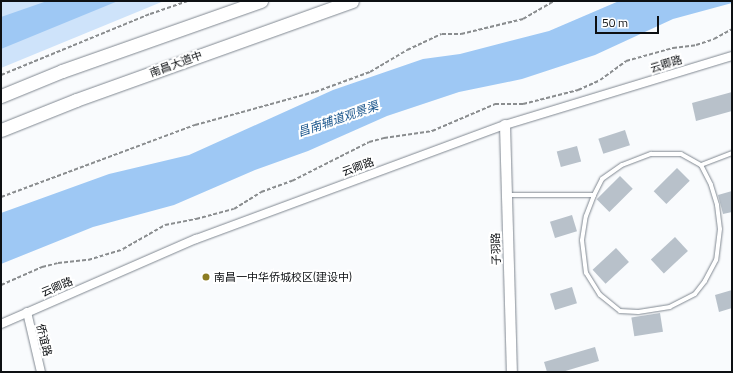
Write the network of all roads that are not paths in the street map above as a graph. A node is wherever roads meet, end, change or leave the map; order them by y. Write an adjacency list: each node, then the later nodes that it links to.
1 (261, 1): 4 (highway)
2 (352, 1): 6 (highway, 南昌大道中)
3 (732, 56): 5 (street, 云卿路)
4 (1, 96)
5 (505, 125): 9 (street, 子羽路); 11 (street, 云卿路)
6 (1, 130)
7 (732, 153): 8 (lane)
8 (701, 165): 10 (lane); 10 (lane)
9 (507, 195): 10 (lane); 14 (street, 子羽路)
10 (594, 195)
11 (26, 312): 12 (street, 云卿路); 13 (street, 侨谊路)
12 (1, 324)
13 (41, 372)
14 (512, 372)

